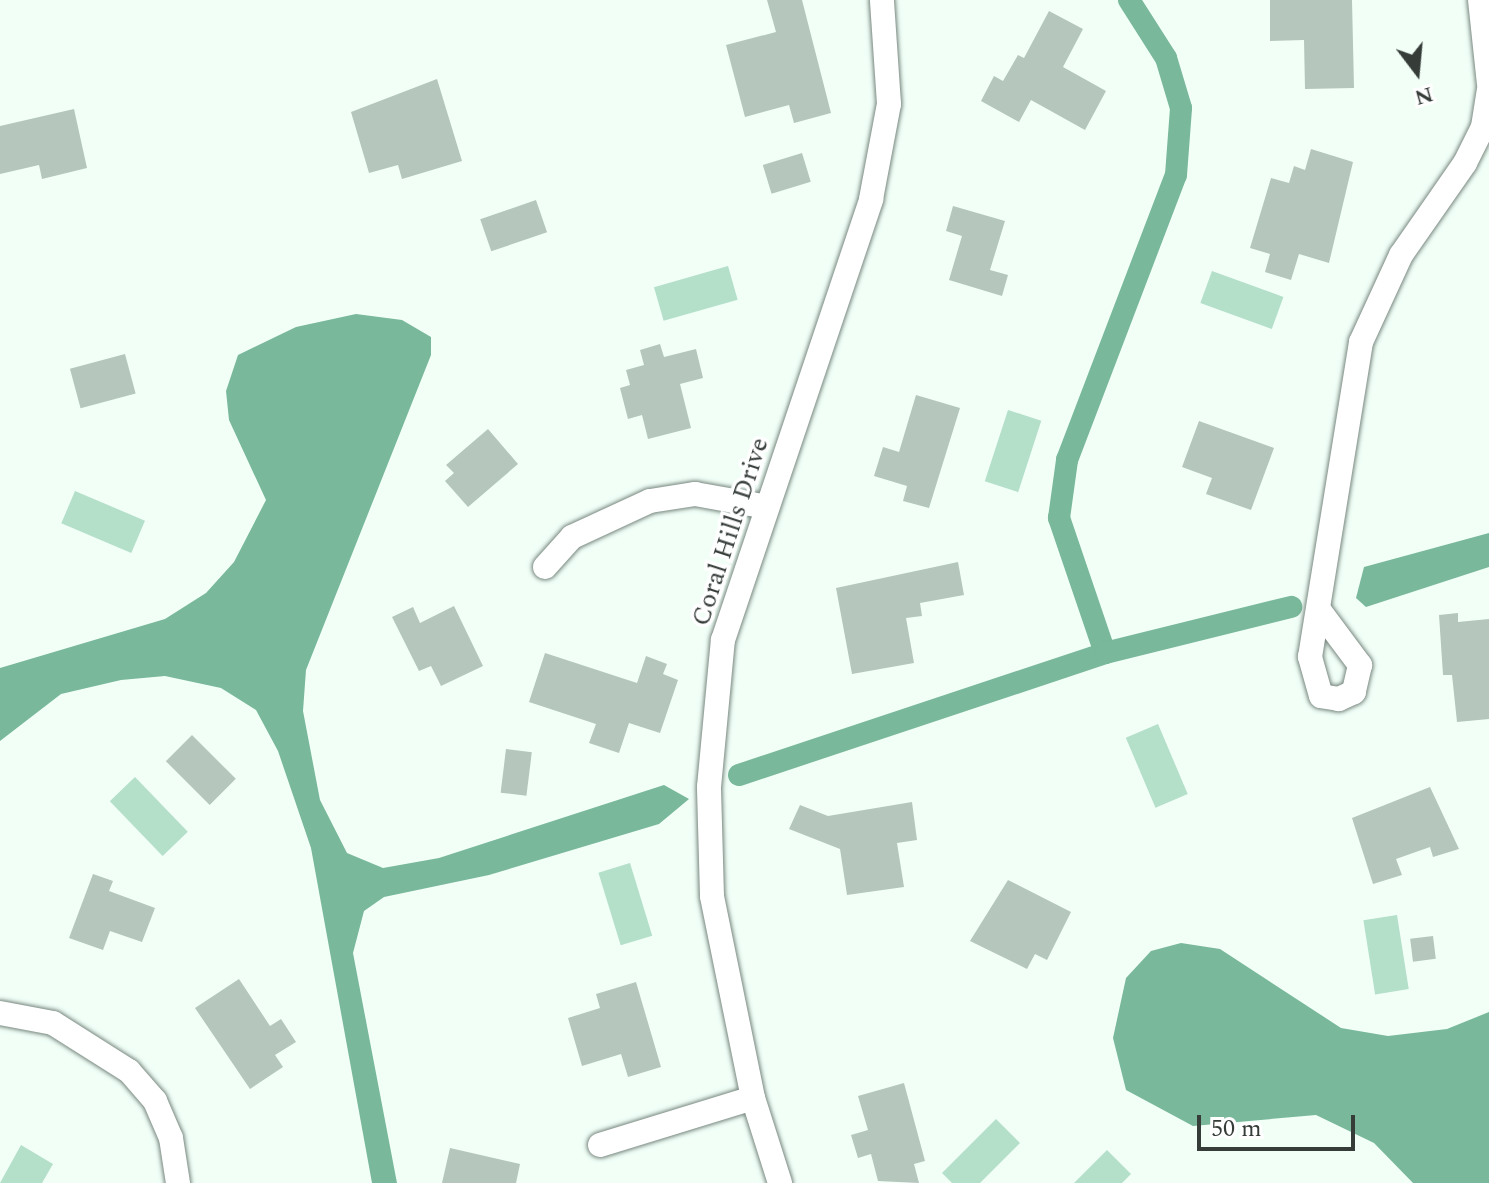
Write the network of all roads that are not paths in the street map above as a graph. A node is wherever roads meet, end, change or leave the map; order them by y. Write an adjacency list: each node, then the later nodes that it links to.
1 (882, 0): 5 (street, Coral Hills Drive)
2 (1480, 0): 3 (street)
3 (1489, 84)
4 (1489, 90): 7 (street)
5 (767, 507): 6 (street); 9 (street, Coral Hills Drive)
6 (545, 567)
7 (1319, 610)
8 (0, 1013): 11 (street)
9 (753, 1098): 10 (street); 12 (street, Coral Hills Drive)
10 (600, 1145)
11 (178, 1183)
12 (780, 1183)

